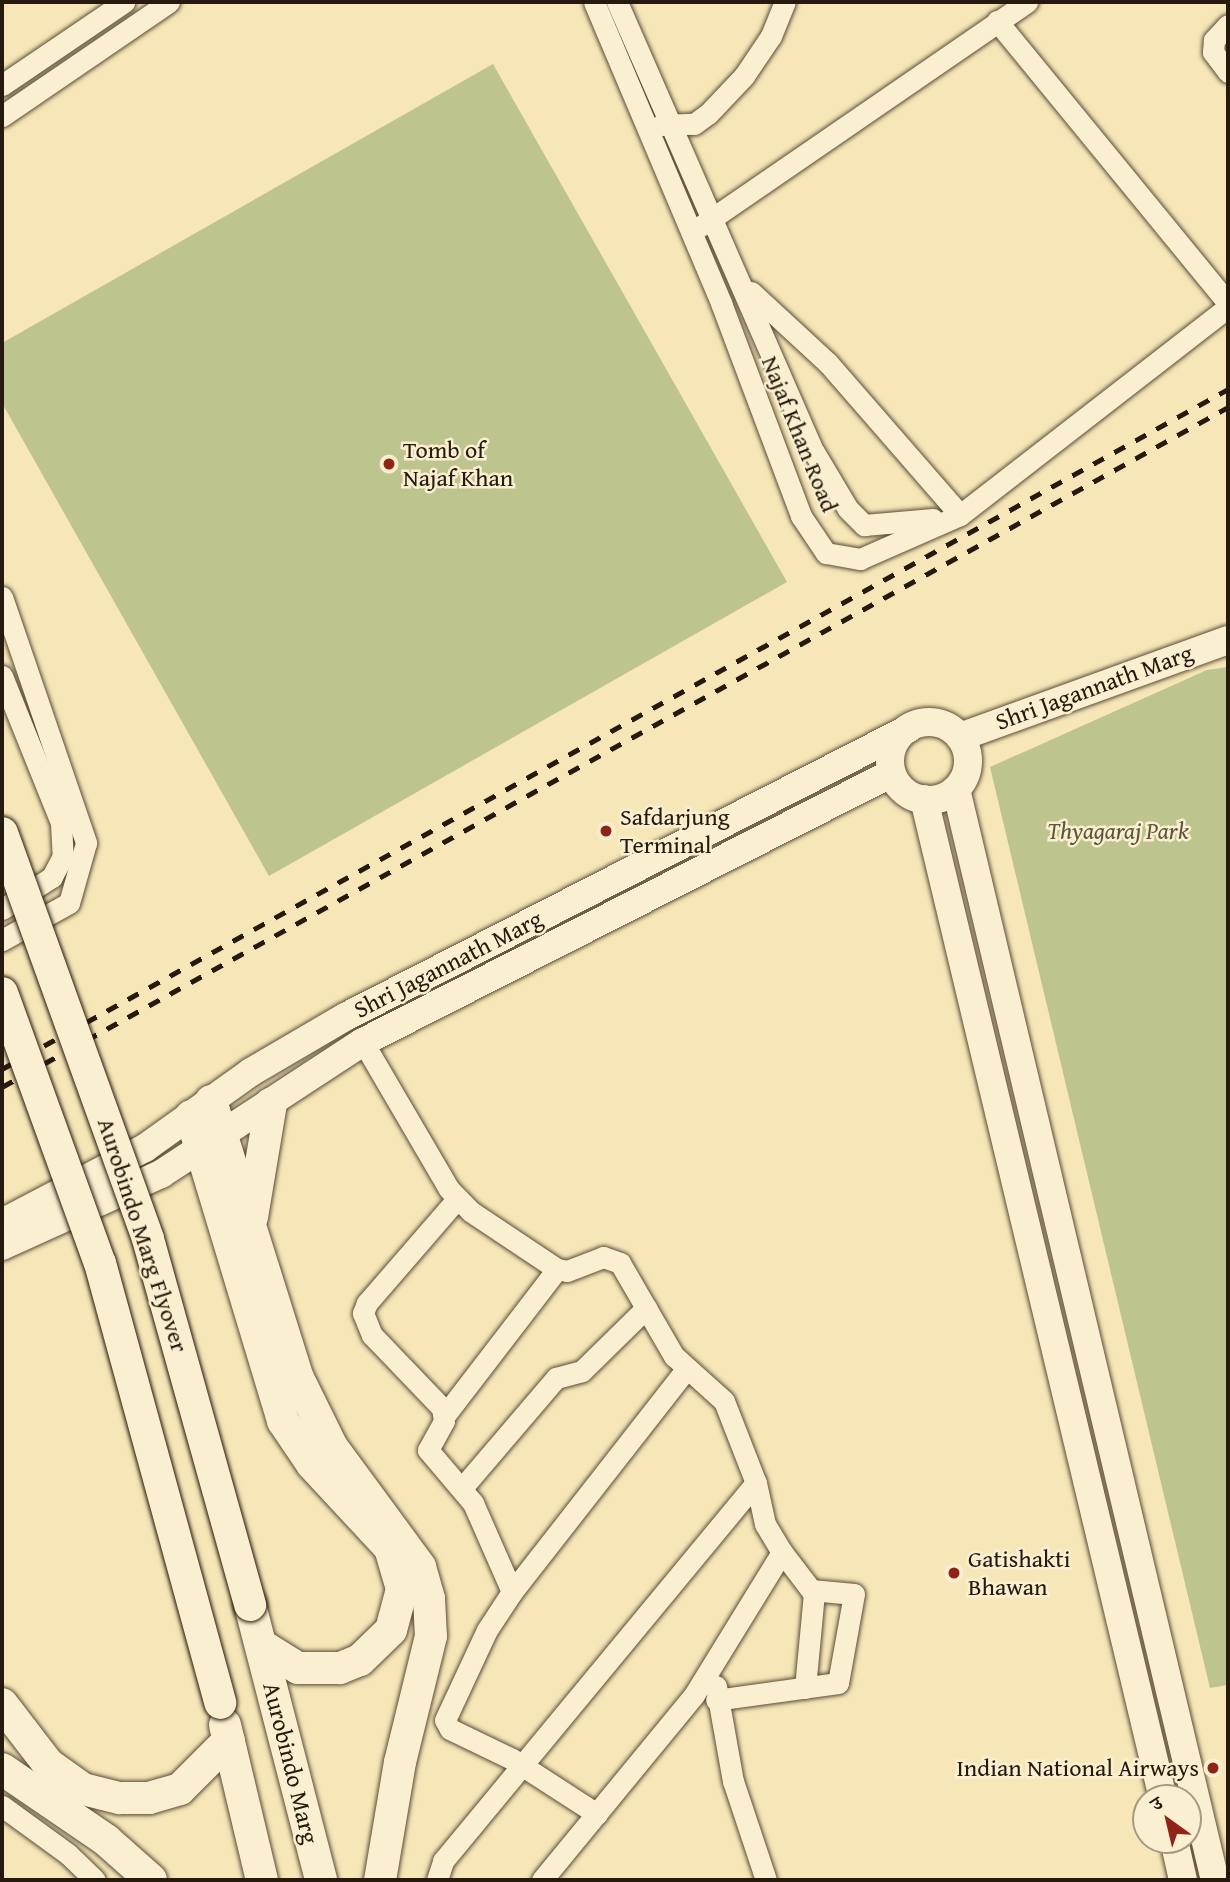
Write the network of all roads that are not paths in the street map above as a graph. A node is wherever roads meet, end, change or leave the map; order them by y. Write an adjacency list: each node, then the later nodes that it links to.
1 (124, 2): 10 (street)
2 (169, 2): 11 (street)
3 (594, 2): 12 (street, Najaf Khan Road)
4 (617, 2): 13 (street)
5 (785, 2): 13 (street)
6 (1027, 2): 7 (street)
7 (997, 21): 14 (street); 17 (street)
8 (1228, 25): 9 (street)
9 (1228, 72)
10 (2, 85)
11 (2, 116)
12 (645, 125): 13 (street); 15 (street, Najaf Khan Road)
13 (674, 125): 14 (street)
14 (710, 219): 15 (street); 16 (street)
15 (690, 232): 18 (street, Najaf Khan Road)
16 (742, 285): 18 (street); 18 (street)
17 (1228, 305): 18 (street, Najaf Khan Road)
18 (960, 515)
19 (2, 597): 29 (street)
20 (1228, 639): 23 (street, Shri Jagannath Marg)
21 (2, 676): 28 (street)
22 (908, 729): 23 (street); 24 (street); 33 (street, Shri Jagannath Marg)
23 (960, 737): 25 (street)
24 (892, 773): 26 (street); 31 (street, Shri Jagannath Marg)
25 (956, 789): 26 (street); 39 (street)
26 (924, 800): 41 (street)
27 (2, 833): 50 (main road, Aurobindo Marg Flyover, bridge)
28 (2, 909)
29 (2, 940)
30 (2, 993): 55 (main road, Aurobindo Marg Flyover, bridge)
31 (363, 1042): 32 (street, Shri Jagannath Marg); 35 (street)
32 (271, 1104): 34 (street, Shri Jagannath Marg); 37 (main road)
33 (201, 1109): 34 (main road); 36 (street, Shri Jagannath Marg)
34 (212, 1143): 37 (main road); 38 (street, Shri Jagannath Marg); 50 (main road)
35 (453, 1194): 40 (street); 44 (street)
36 (2, 1223)
37 (250, 1229): 68 (main road)
38 (2, 1246)
39 (1066, 1266): 41 (street); 73 (street)
40 (557, 1269): 42 (street); 44 (street)
41 (1038, 1273): 59 (street)
42 (646, 1308): 43 (street); 46 (street)
43 (686, 1369): 45 (street); 49 (street)
44 (445, 1415): 46 (street)
45 (756, 1483): 47 (street); 57 (street)
46 (462, 1488): 49 (street)
47 (782, 1552): 48 (street); 51 (street)
48 (811, 1590): 52 (street); 52 (street)
49 (512, 1592): 57 (street)
50 (261, 1645): 67 (main road, Aurobindo Marg)
51 (720, 1660): 53 (street); 61 (street)
52 (805, 1688): 53 (street)
53 (716, 1700): 71 (street)
54 (8, 1712): 55 (main road); 56 (main road)
55 (229, 1740): 66 (main road)
56 (2, 1752)
57 (521, 1765): 61 (street); 69 (street)
58 (2, 1769): 62 (main road)
59 (1160, 1784)
60 (2, 1805): 64 (street)
61 (597, 1814): 70 (street)
62 (106, 1840): 64 (street); 65 (main road)
63 (1177, 1854): 72 (street)
64 (97, 1880)
65 (151, 1880)
66 (262, 1880)
67 (321, 1880)
68 (380, 1880)
69 (437, 1880)
70 (542, 1880)
71 (766, 1880)
72 (1183, 1880)
73 (1215, 1880)

